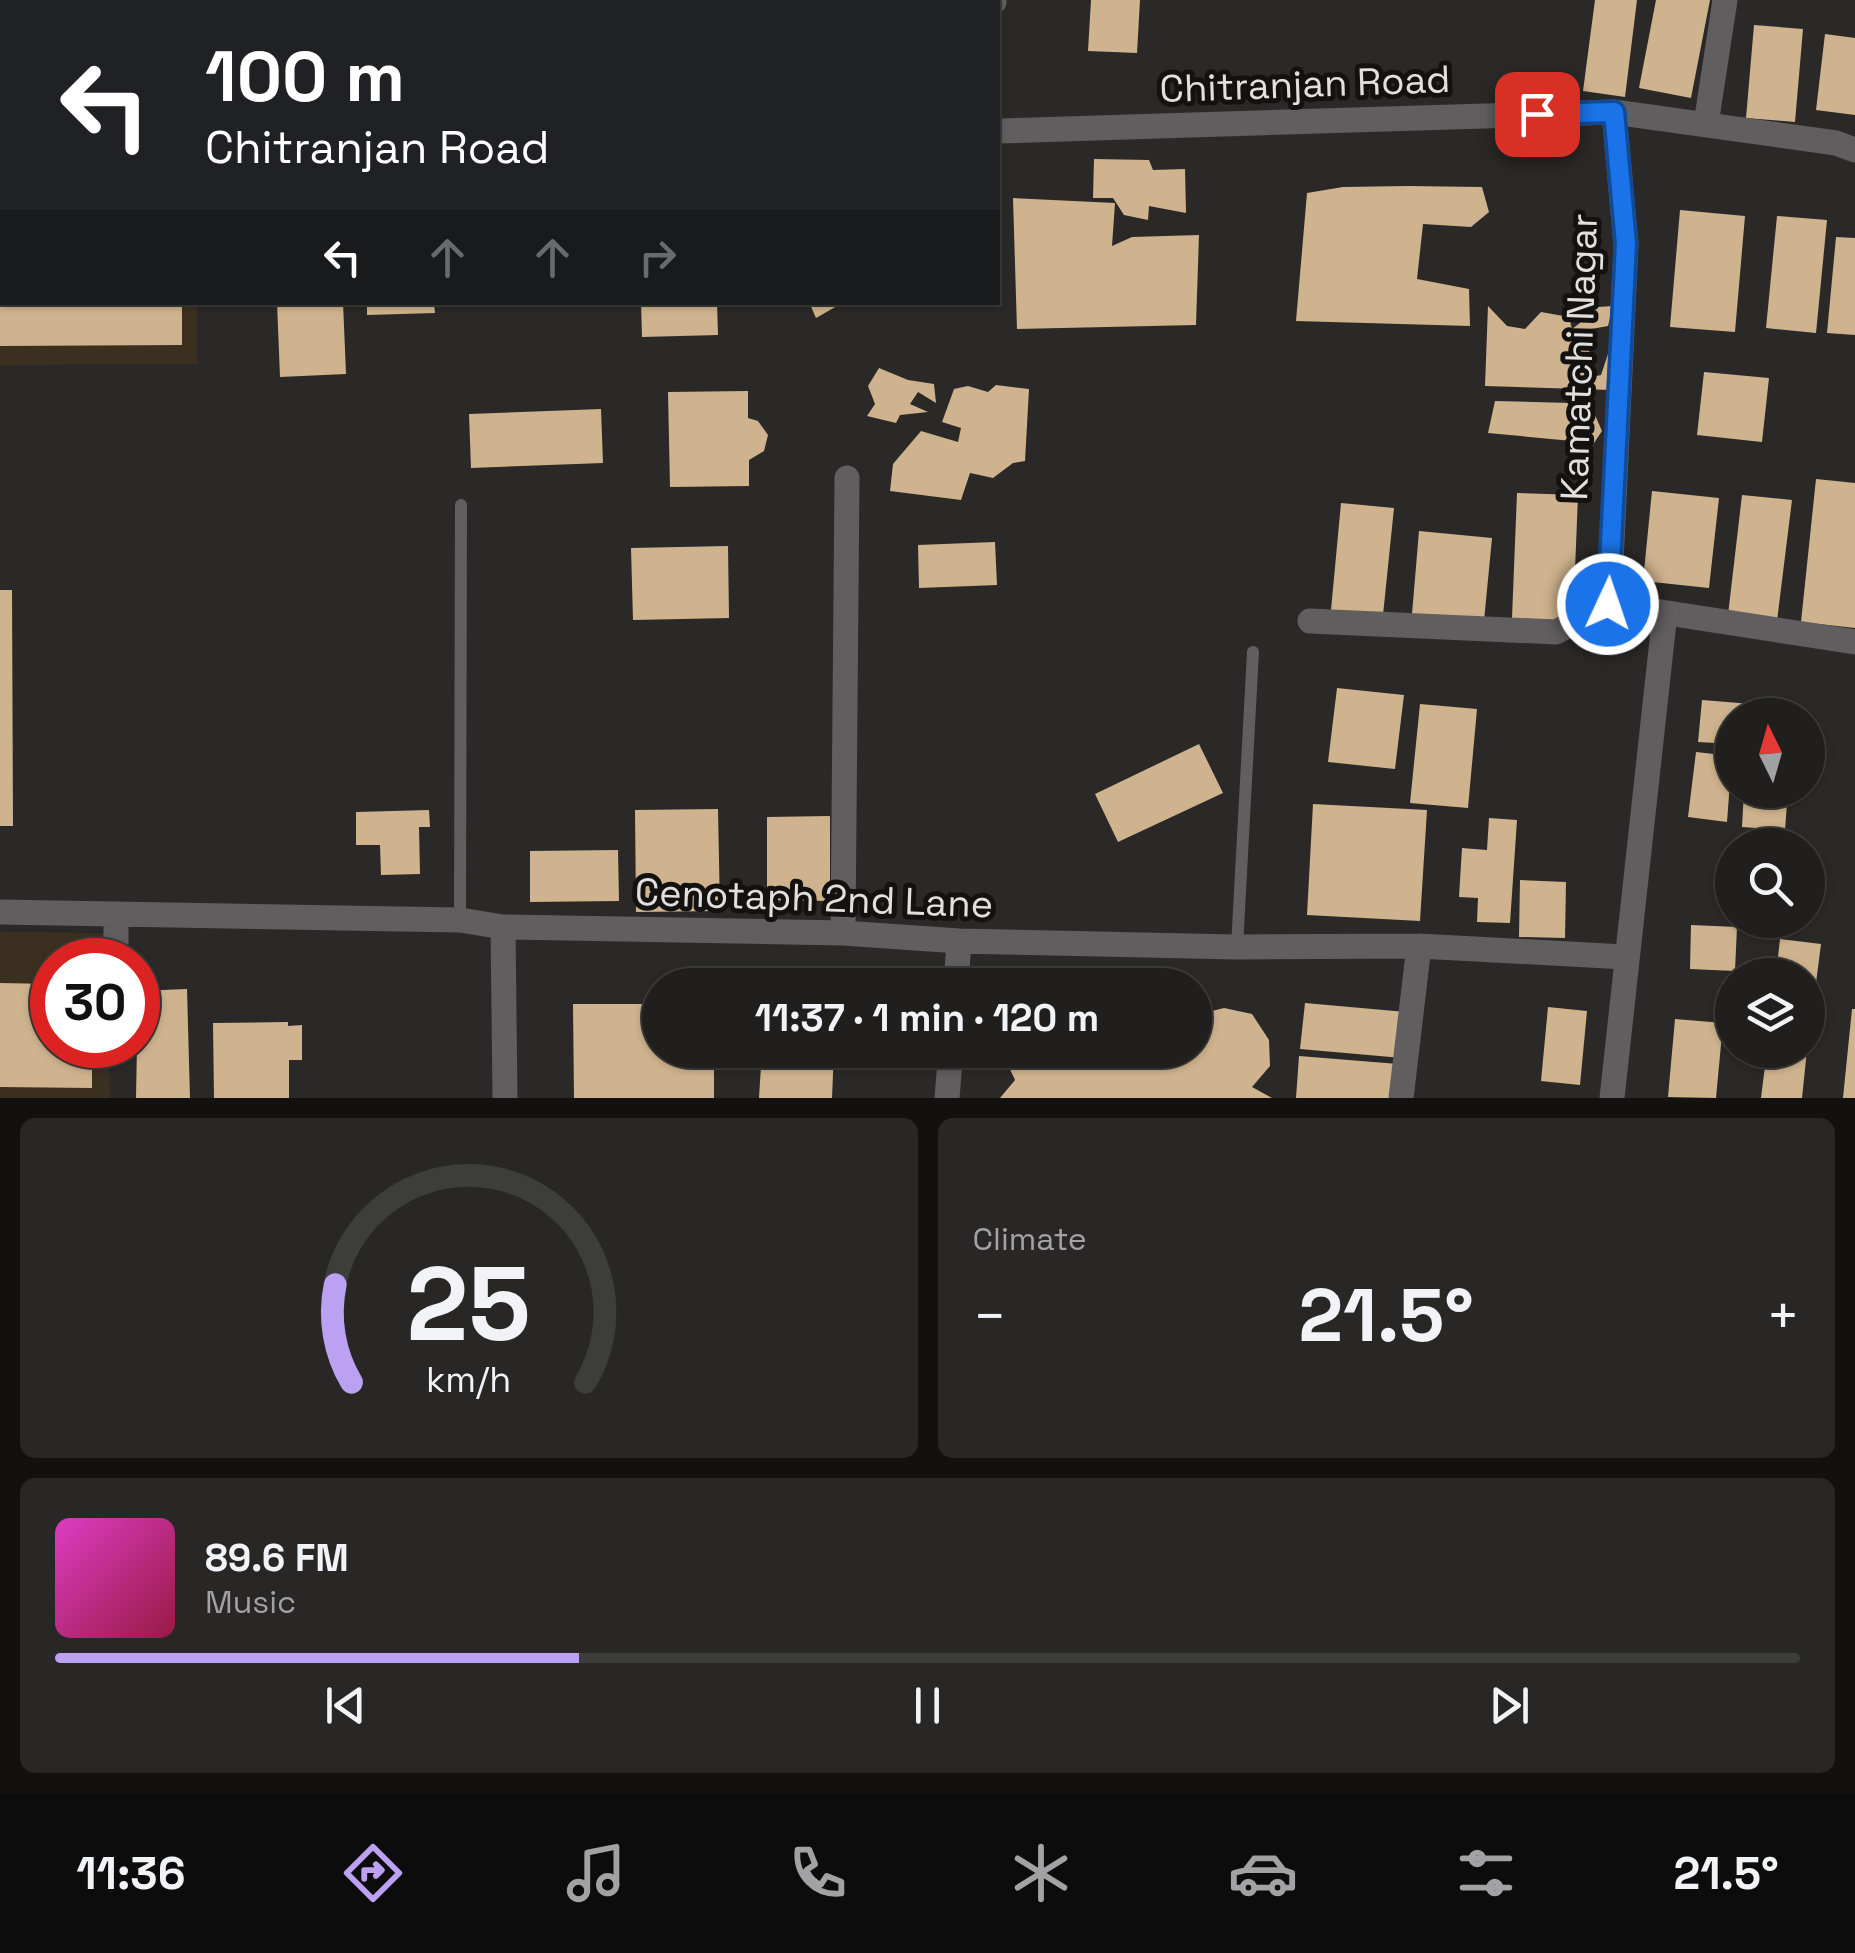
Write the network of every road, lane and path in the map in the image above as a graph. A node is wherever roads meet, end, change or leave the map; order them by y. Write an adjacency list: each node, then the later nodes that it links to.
1 (1725, 0): 3 (street)
2 (1614, 112): 3 (street, Chitranjan Road); 4 (street, Chitranjan Road); 8 (street, Kamatchi Nagar)
3 (1706, 124): 5 (street, Chitranjan Road)
4 (1000, 131)
5 (1855, 150)
6 (847, 478): 17 (street)
7 (461, 504): 15 (lane)
8 (1608, 604): 9 (street); 10 (street)
9 (1664, 613): 11 (street); 22 (street)
10 (1310, 621)
11 (1855, 642)
12 (1253, 652): 21 (lane)
13 (0, 912): 14 (street, Cenotaph 2nd Lane)
14 (116, 914): 15 (street, Cenotaph 2nd Lane); 18 (street)
15 (460, 920): 16 (street, Cenotaph 2nd Lane)
16 (503, 927): 17 (street, Cenotaph 2nd Lane); 25 (street)
17 (843, 933): 19 (street, Cenotaph 2nd Lane)
18 (116, 938)
19 (959, 941): 21 (street, Cenotaph 2nd Lane); 23 (street)
20 (1420, 946): 21 (street, Cenotaph 2nd Lane); 22 (street, Cenotaph 2nd Lane); 27 (street)
21 (1237, 947)
22 (1626, 957): 28 (street)
23 (957, 968)
24 (950, 1068): 26 (street)
25 (505, 1098)
26 (947, 1098)
27 (1400, 1098)
28 (1612, 1098)

